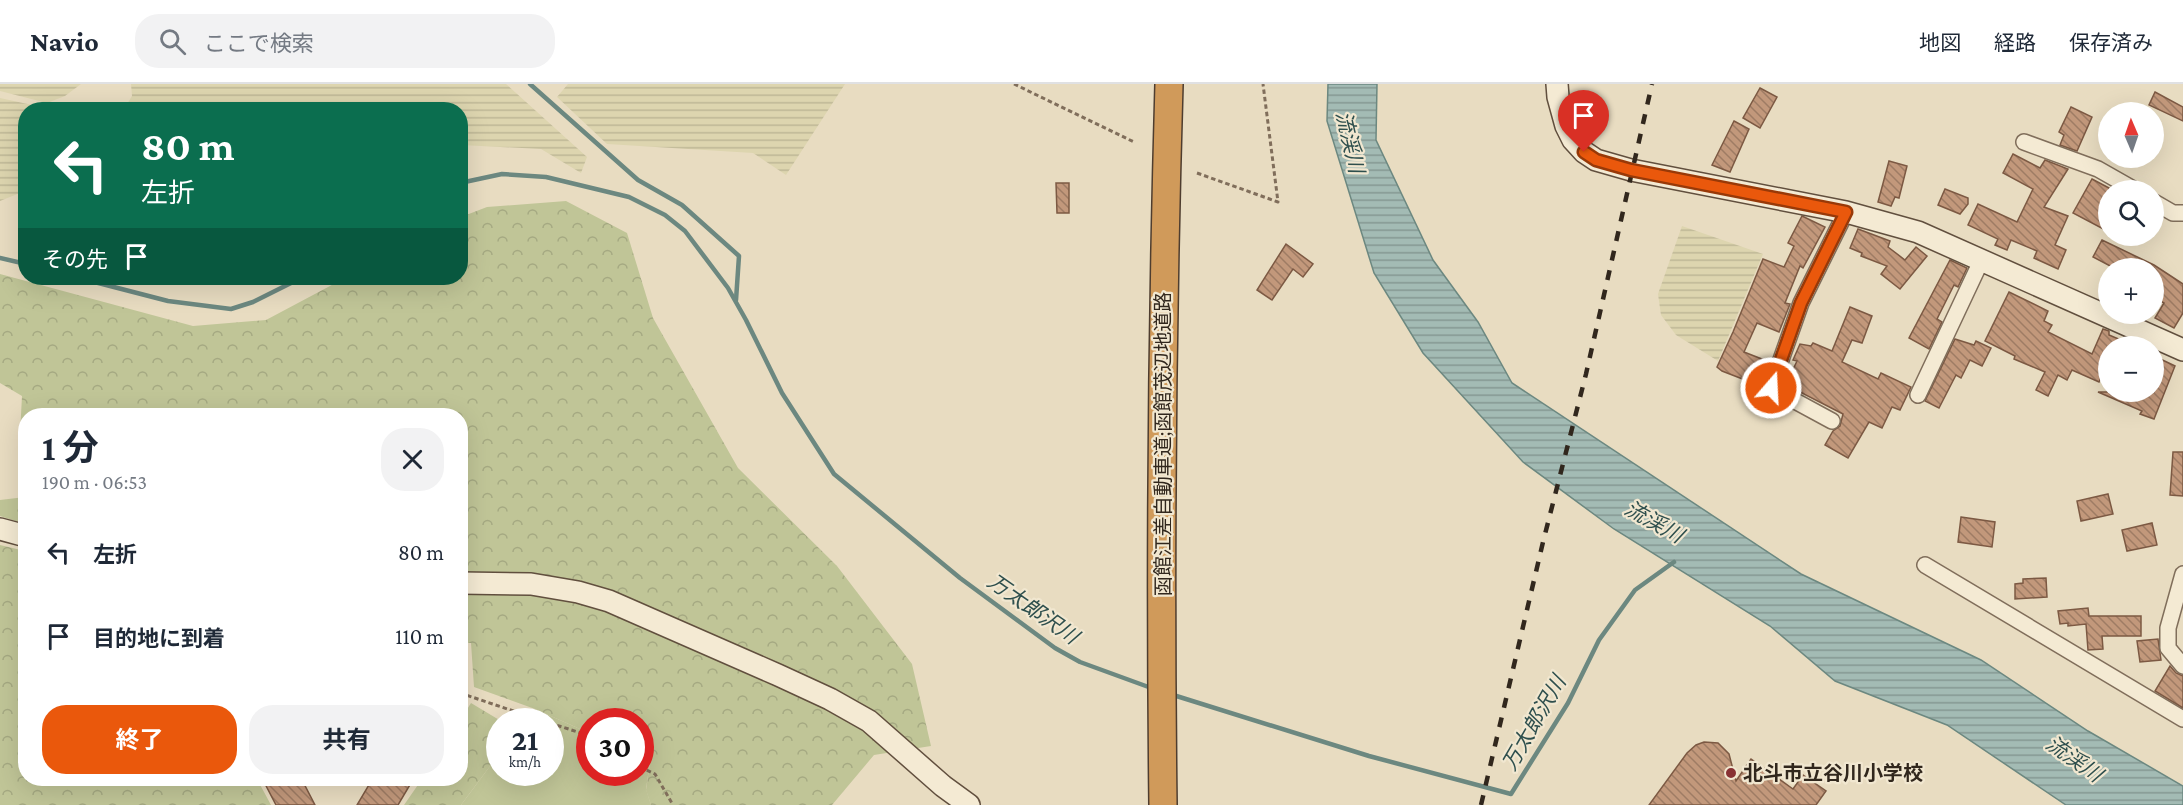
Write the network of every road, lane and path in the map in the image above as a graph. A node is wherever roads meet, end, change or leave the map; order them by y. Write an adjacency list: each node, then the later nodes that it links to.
1 (1014, 84): 5 (path)
2 (1169, 84): 28 (highway, 函館江差自動車道;函館茂辺地道路)
3 (1263, 84): 7 (path)
4 (1557, 84): 10 (street)
5 (1134, 142)
6 (2024, 142): 8 (street)
7 (1197, 173)
8 (2117, 180)
9 (2164, 208): 11 (street)
10 (1846, 212): 12 (street); 15 (street)
11 (2183, 213)
12 (1982, 259): 13 (street); 14 (street)
13 (2183, 350)
14 (1918, 395)
15 (1832, 421)
16 (0, 530): 17 (street)
17 (18, 534)
18 (1925, 565): 24 (street)
19 (2183, 574): 21 (street)
20 (468, 583): 27 (street)
21 (2183, 666)
22 (468, 696): 23 (path)
23 (506, 708)
24 (2183, 719)
25 (654, 773): 26 (path)
26 (673, 805)
27 (969, 805)
28 (1163, 805)

